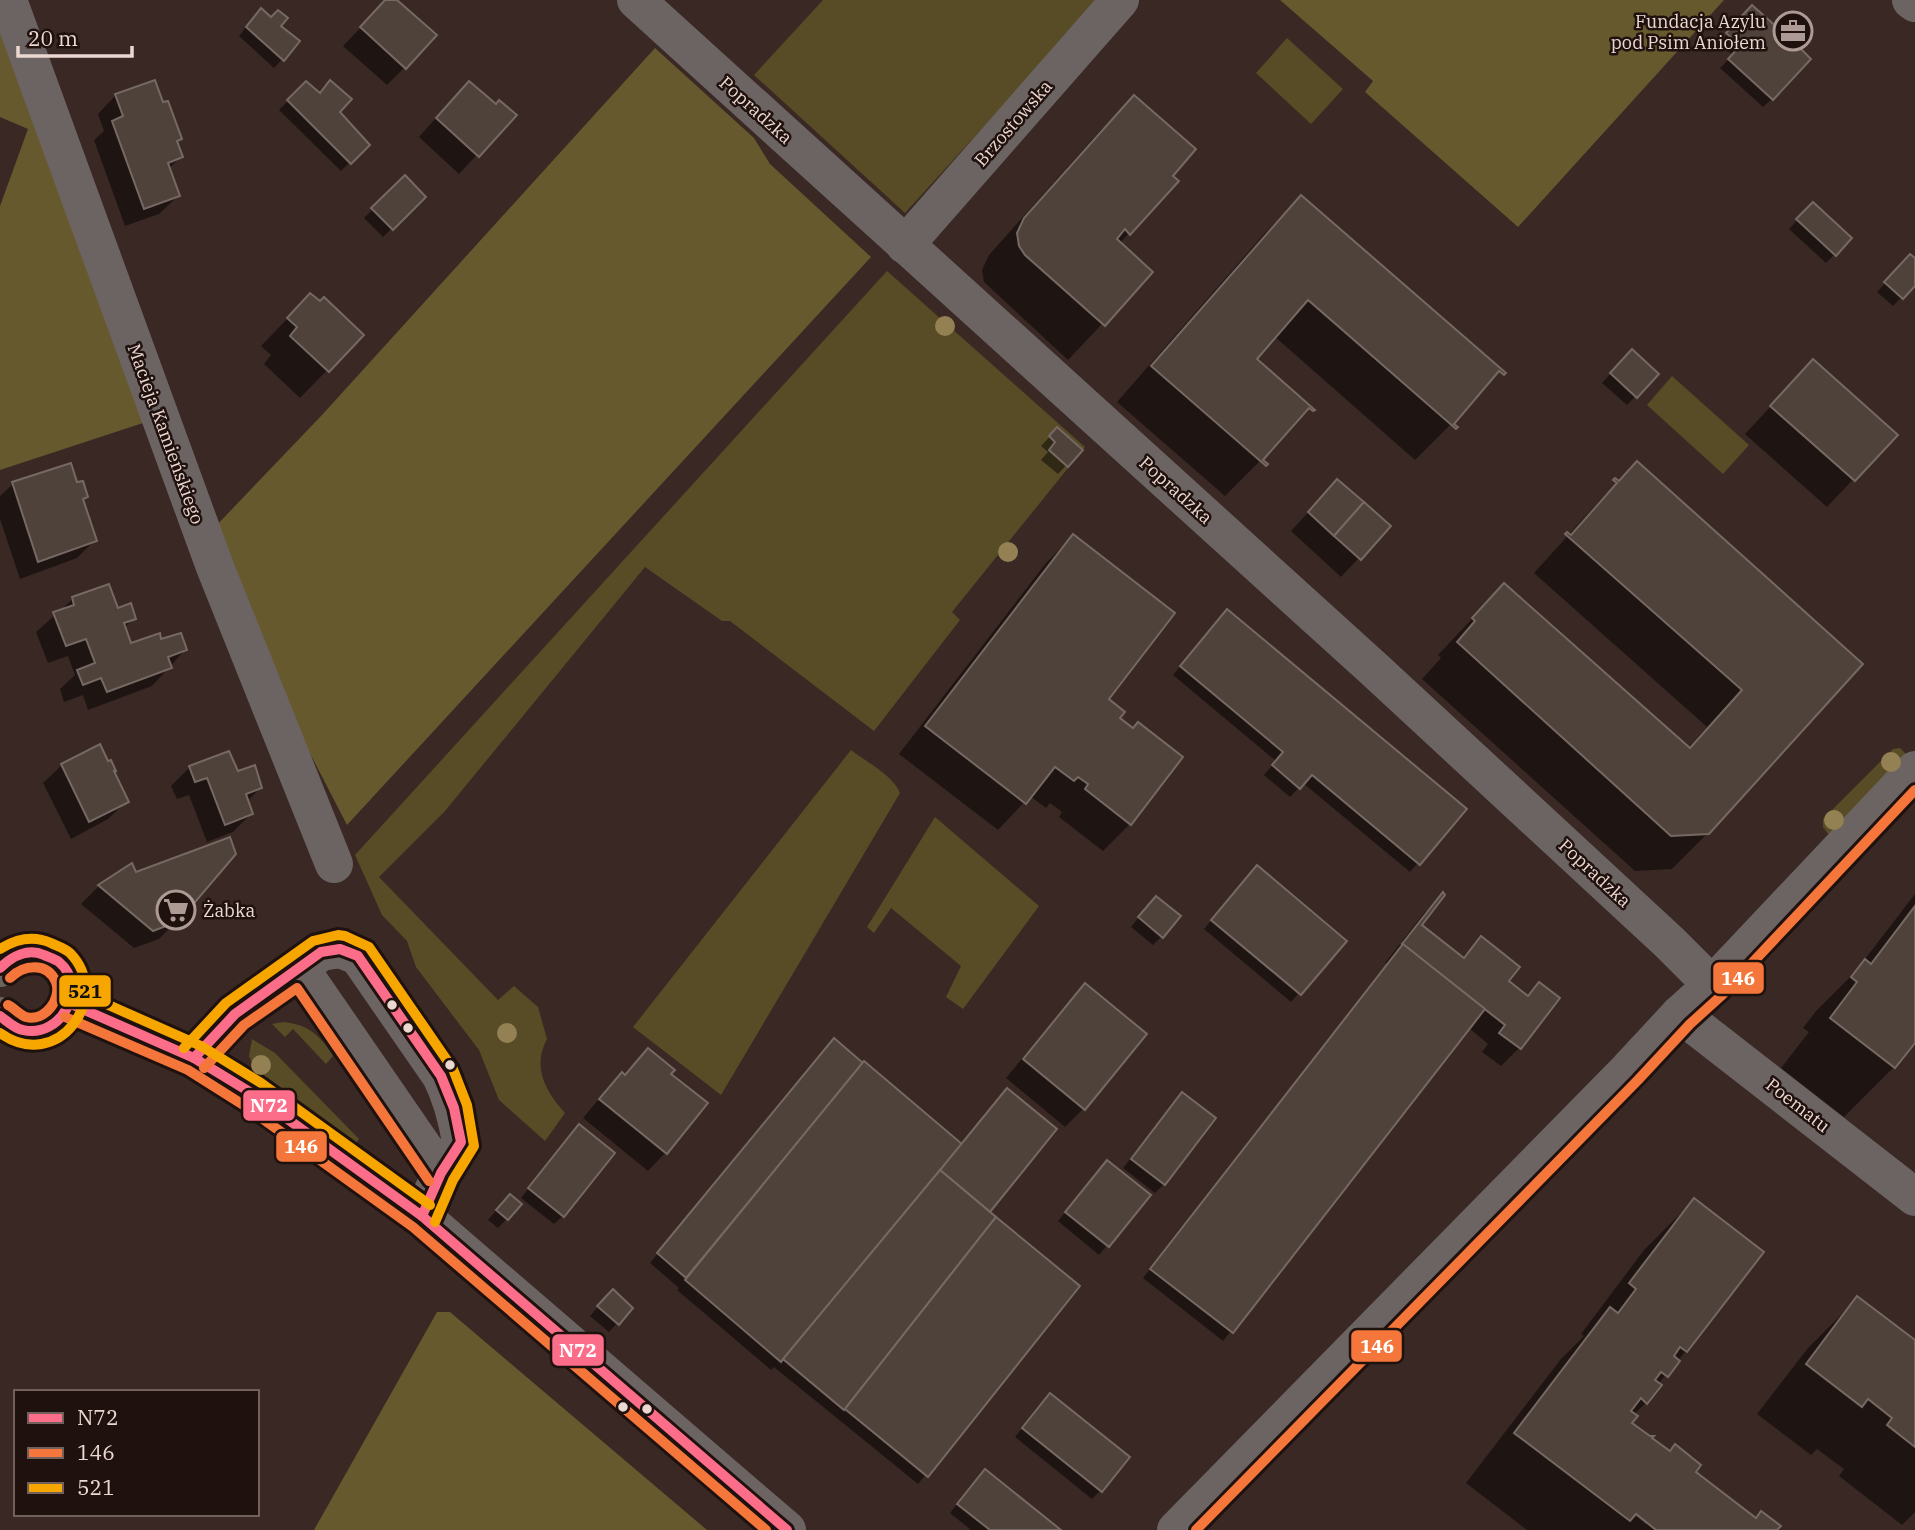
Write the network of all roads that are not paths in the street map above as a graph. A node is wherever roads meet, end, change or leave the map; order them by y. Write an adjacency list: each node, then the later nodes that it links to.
1 (8, 0): 6 (street, Macieja Kamieńskiego)
2 (636, 0): 4 (street, Popradzka)
3 (1120, 0): 4 (street, Brzostowska)
4 (905, 245): 9 (street, Popradzka)
5 (1915, 770): 9 (street)
6 (334, 864)
7 (3, 961): 10 (street)
8 (300, 968): 13 (street); 14 (street); 14 (street)
9 (1712, 985): 11 (street)
10 (71, 1004): 12 (street); 13 (street)
11 (1680, 1014): 15 (street, Poematu); 18 (street)
12 (3, 1029)
13 (194, 1058): 16 (street)
14 (441, 1173): 16 (street)
15 (1915, 1197)
16 (422, 1216): 17 (street)
17 (787, 1530)
18 (1176, 1530)

